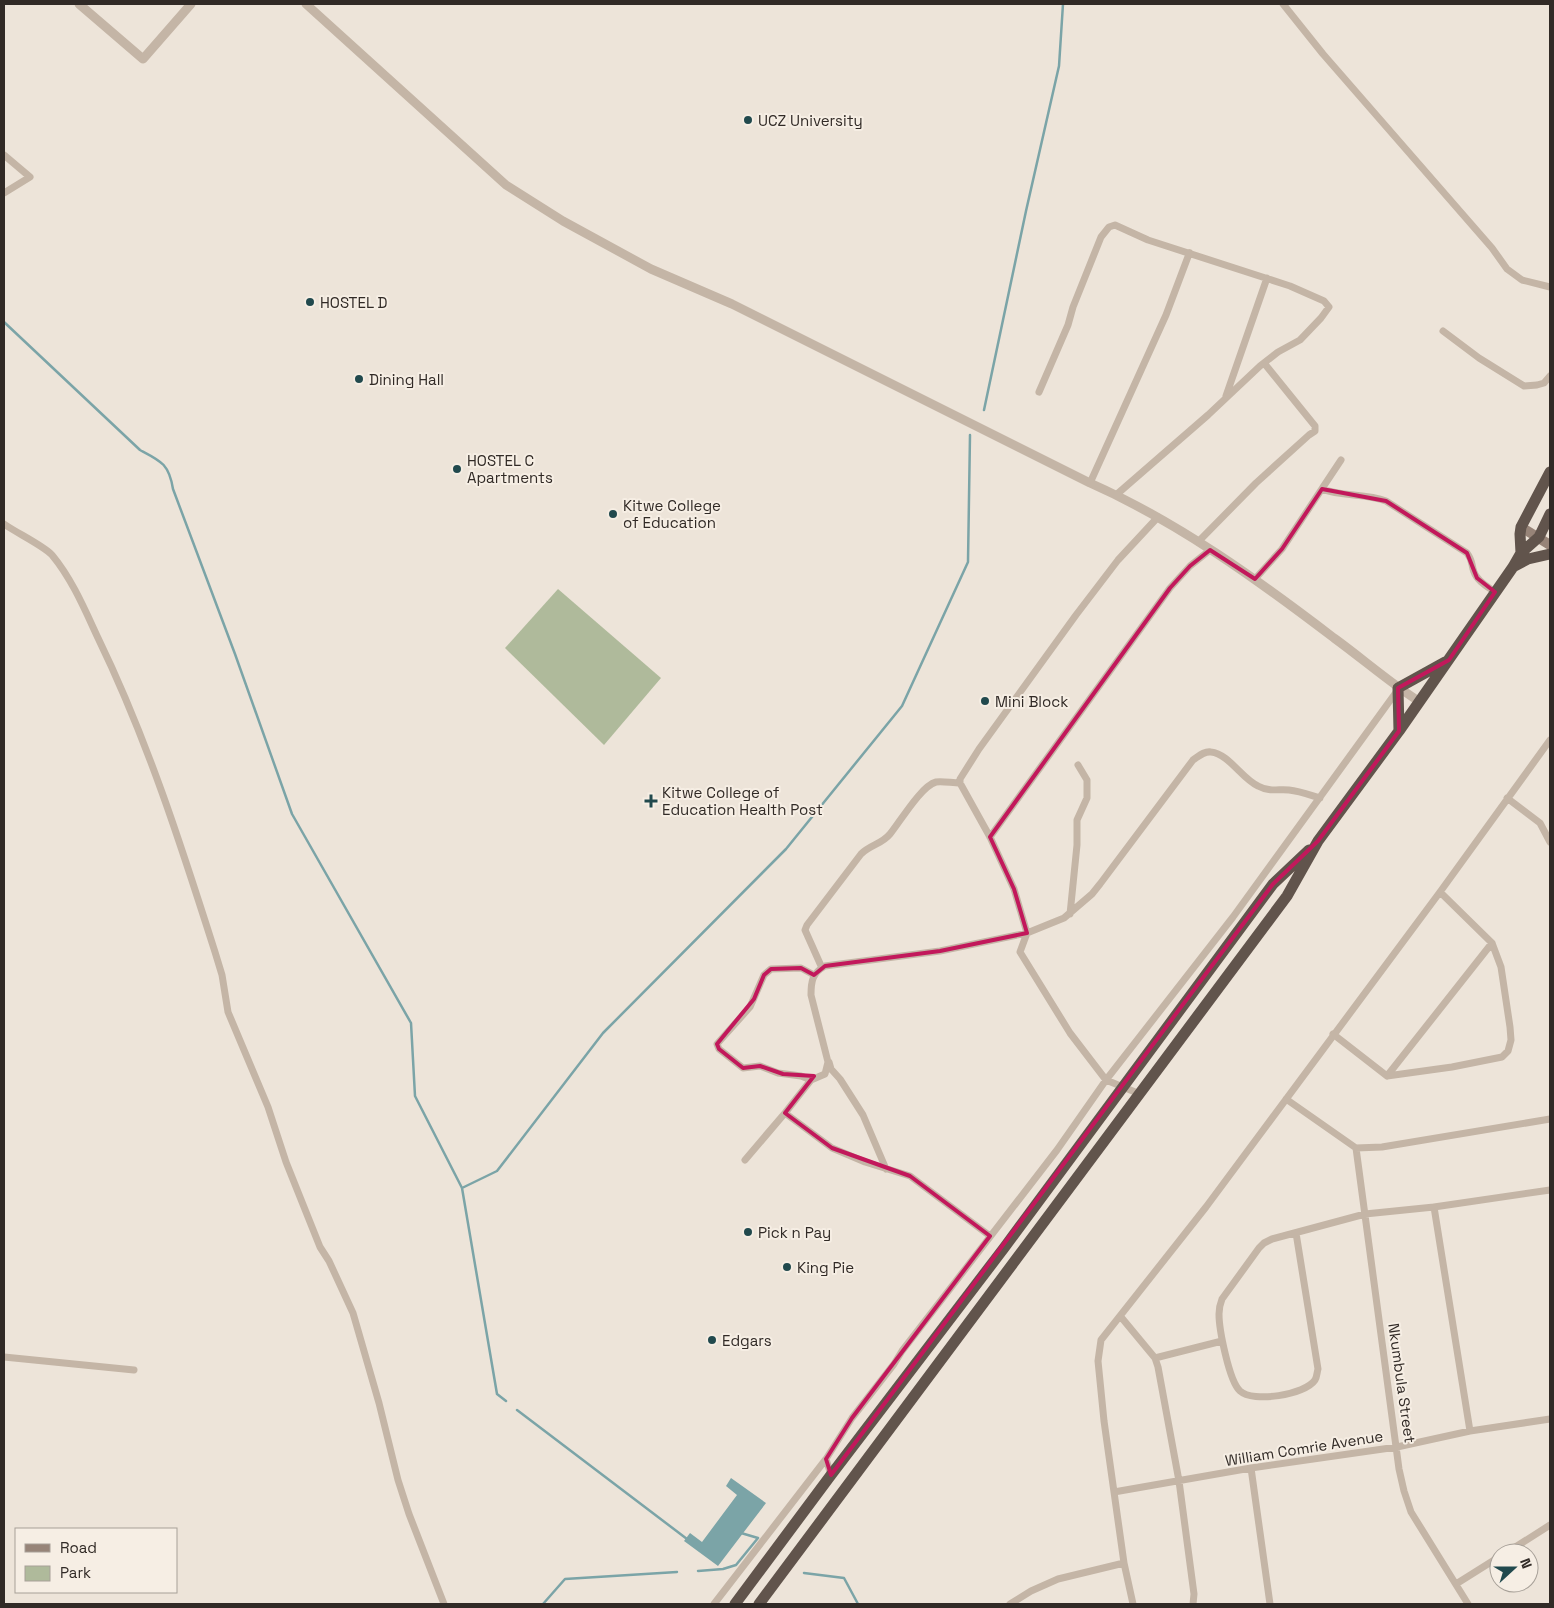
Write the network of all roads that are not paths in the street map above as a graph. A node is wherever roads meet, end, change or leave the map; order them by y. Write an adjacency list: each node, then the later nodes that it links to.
1 (79, 4): 2 (street)
2 (191, 4)
3 (306, 4): 17 (street)
4 (1283, 4): 9 (street)
5 (4, 155): 6 (street)
6 (4, 193)
7 (1190, 253): 8 (street); 13 (street); 17 (street)
8 (1267, 278): 11 (street); 14 (street)
9 (1550, 287)
10 (1443, 331): 12 (street)
11 (1264, 363): 14 (street); 25 (street)
12 (1550, 376)
13 (1039, 392)
14 (1226, 398): 19 (street)
15 (1341, 460): 18 (street)
16 (1550, 472): 23 (highway)
17 (1090, 483): 19 (street)
18 (1322, 489): 31 (street); 32 (street)
19 (1116, 495): 21 (street)
20 (1550, 514): 24 (highway)
21 (1158, 518): 25 (street); 39 (street)
22 (4, 524): 87 (street)
23 (1521, 527): 24 (main road); 28 (highway)
24 (1538, 538): 26 (main road); 28 (highway)
25 (1198, 542): 27 (street)
26 (1550, 545)
27 (1210, 550): 31 (street); 42 (street)
28 (1521, 553): 30 (highway)
29 (1550, 554): 30 (highway)
30 (1513, 567): 32 (highway)
31 (1255, 579): 34 (street)
32 (1495, 592): 33 (highway)
33 (1449, 660): 34 (highway); 35 (highway)
34 (1398, 688): 35 (street); 36 (highway); 40 (street)
35 (1420, 702): 36 (highway)
36 (1400, 731): 43 (highway)
37 (1550, 740): 41 (street)
38 (1078, 765): 46 (street)
39 (960, 783): 42 (street); 49 (street)
40 (1320, 798): 46 (street); 55 (street)
41 (1506, 798): 44 (street); 45 (street)
42 (990, 837): 47 (street)
43 (1318, 841): 56 (highway); 57 (highway)
44 (1550, 841)
45 (1440, 892): 48 (street); 51 (street)
46 (1070, 914): 47 (street)
47 (1027, 933): 49 (street); 55 (street)
48 (1492, 943): 53 (street); 53 (street)
49 (822, 968): 50 (street)
50 (814, 975): 52 (street); 54 (street)
51 (1333, 1034): 53 (street); 58 (street)
52 (828, 1062): 54 (street); 63 (street)
53 (1387, 1076)
54 (811, 1080): 59 (street)
55 (1106, 1080): 56 (street); 68 (street)
56 (1123, 1087): 57 (street); 79 (highway)
57 (1140, 1094): 90 (highway)
58 (1286, 1099): 61 (street); 69 (street)
59 (785, 1113): 62 (street); 63 (street)
60 (1550, 1119): 61 (street)
61 (1356, 1148): 66 (street, Nkumbula Street)
62 (745, 1160)
63 (886, 1169): 68 (street)
64 (1550, 1190): 65 (street)
65 (1434, 1207): 66 (street); 75 (street)
66 (1365, 1214): 67 (street); 76 (street, Nkumbula Street)
67 (1296, 1233): 70 (street); 70 (street)
68 (990, 1236): 77 (street)
69 (1121, 1318): 72 (street); 81 (street)
70 (1222, 1341): 72 (street)
71 (4, 1356): 73 (street)
72 (1155, 1358): 80 (street)
73 (134, 1370)
74 (1550, 1419): 75 (street, William Comrie Avenue)
75 (1470, 1431): 76 (street, William Comrie Avenue)
76 (1397, 1447): 78 (street, William Comrie Avenue); 86 (street, Nkumbula Street)
77 (826, 1459): 79 (street); 88 (street)
78 (1251, 1468): 80 (street, William Comrie Avenue); 94 (street)
79 (831, 1474): 89 (highway)
80 (1180, 1481): 81 (street, William Comrie Avenue); 93 (street)
81 (1114, 1492): 84 (street)
82 (1550, 1525): 83 (street)
83 (1522, 1543)
84 (1124, 1563): 91 (street); 92 (street)
85 (1489, 1563): 86 (street)
86 (1456, 1584): 95 (street, Nkumbula Street)
87 (444, 1604)
88 (714, 1604)
89 (735, 1604)
90 (759, 1604)
91 (1010, 1604)
92 (1133, 1604)
93 (1193, 1604)
94 (1270, 1604)
95 (1468, 1604)

